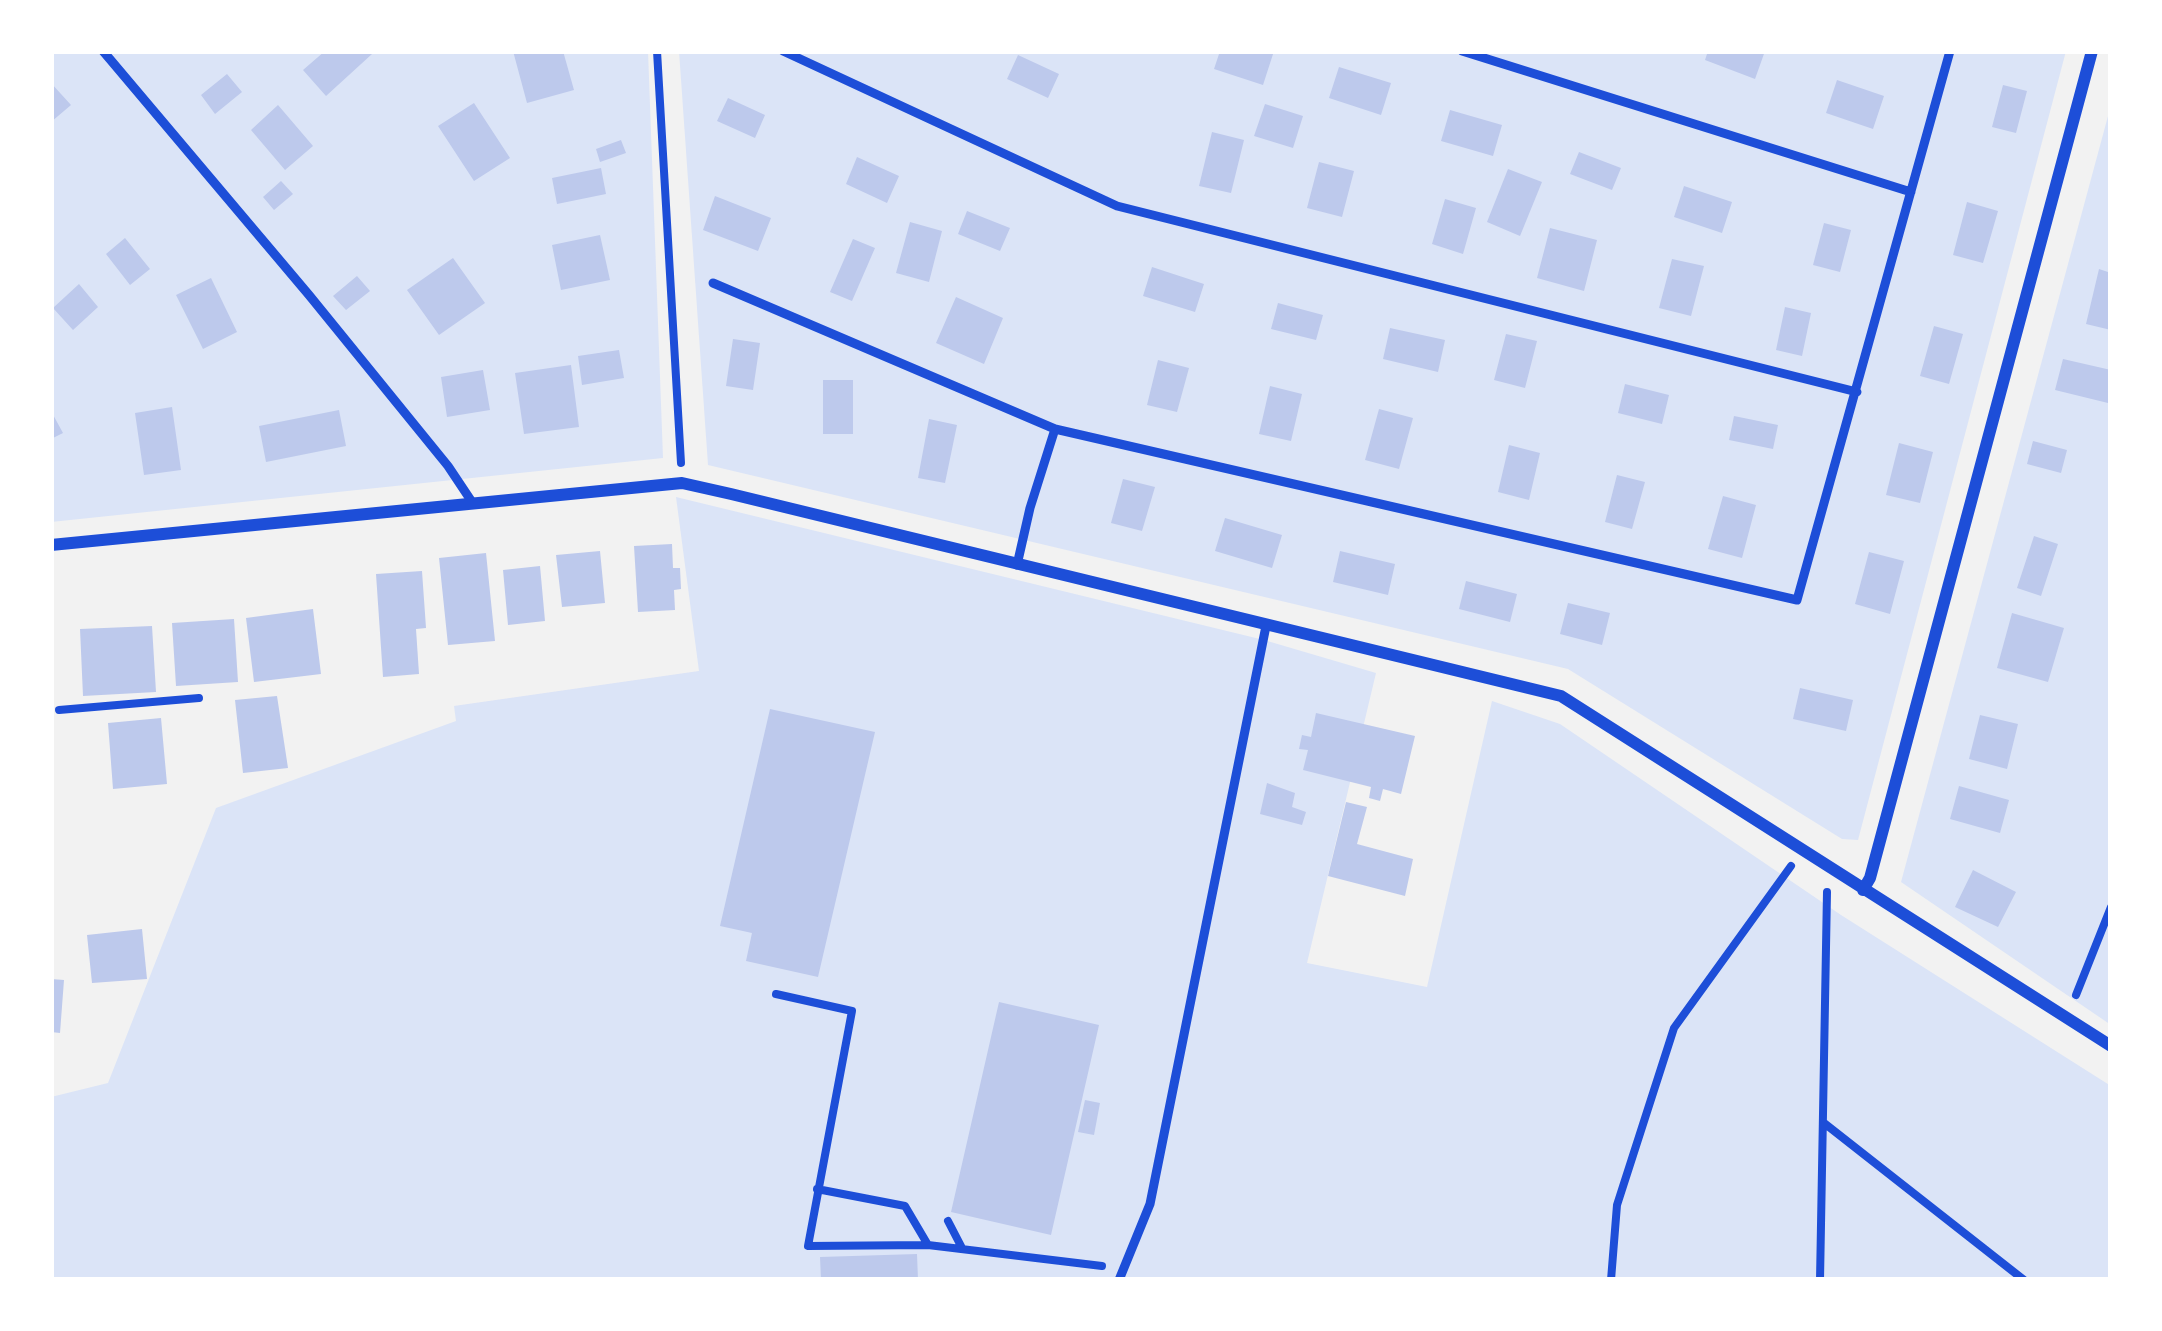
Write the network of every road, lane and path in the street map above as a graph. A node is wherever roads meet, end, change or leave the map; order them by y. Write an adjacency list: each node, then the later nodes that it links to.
1 (103, 51): 12 (lane)
2 (657, 51): 11 (path)
3 (783, 51): 9 (lane)
4 (1462, 51): 7 (lane)
5 (1950, 51): 7 (lane)
6 (2092, 51): 20 (street)
7 (1911, 192): 9 (lane)
8 (712, 283): 10 (lane)
9 (1857, 392): 10 (lane)
10 (1055, 429): 14 (lane)
11 (682, 483): 12 (street); 14 (street)
12 (472, 502): 13 (street)
13 (51, 545)
14 (1017, 565): 15 (street)
15 (1266, 626): 18 (street); 30 (lane)
16 (200, 698): 17 (path)
17 (59, 710)
18 (1803, 850): 19 (street); 31 (path)
19 (1827, 865): 20 (street); 25 (path)
20 (1863, 890): 23 (street)
21 (2111, 907): 23 (path)
22 (776, 994): 26 (path)
23 (2066, 1017): 24 (street)
24 (2111, 1046)
25 (1823, 1123): 32 (path); 33 (path)
26 (817, 1189): 28 (path); 28 (path)
27 (948, 1221): 29 (path)
28 (928, 1245): 29 (path)
29 (962, 1249): 30 (path)
30 (1122, 1274)
31 (1611, 1280)
32 (1820, 1280)
33 (2024, 1280)

